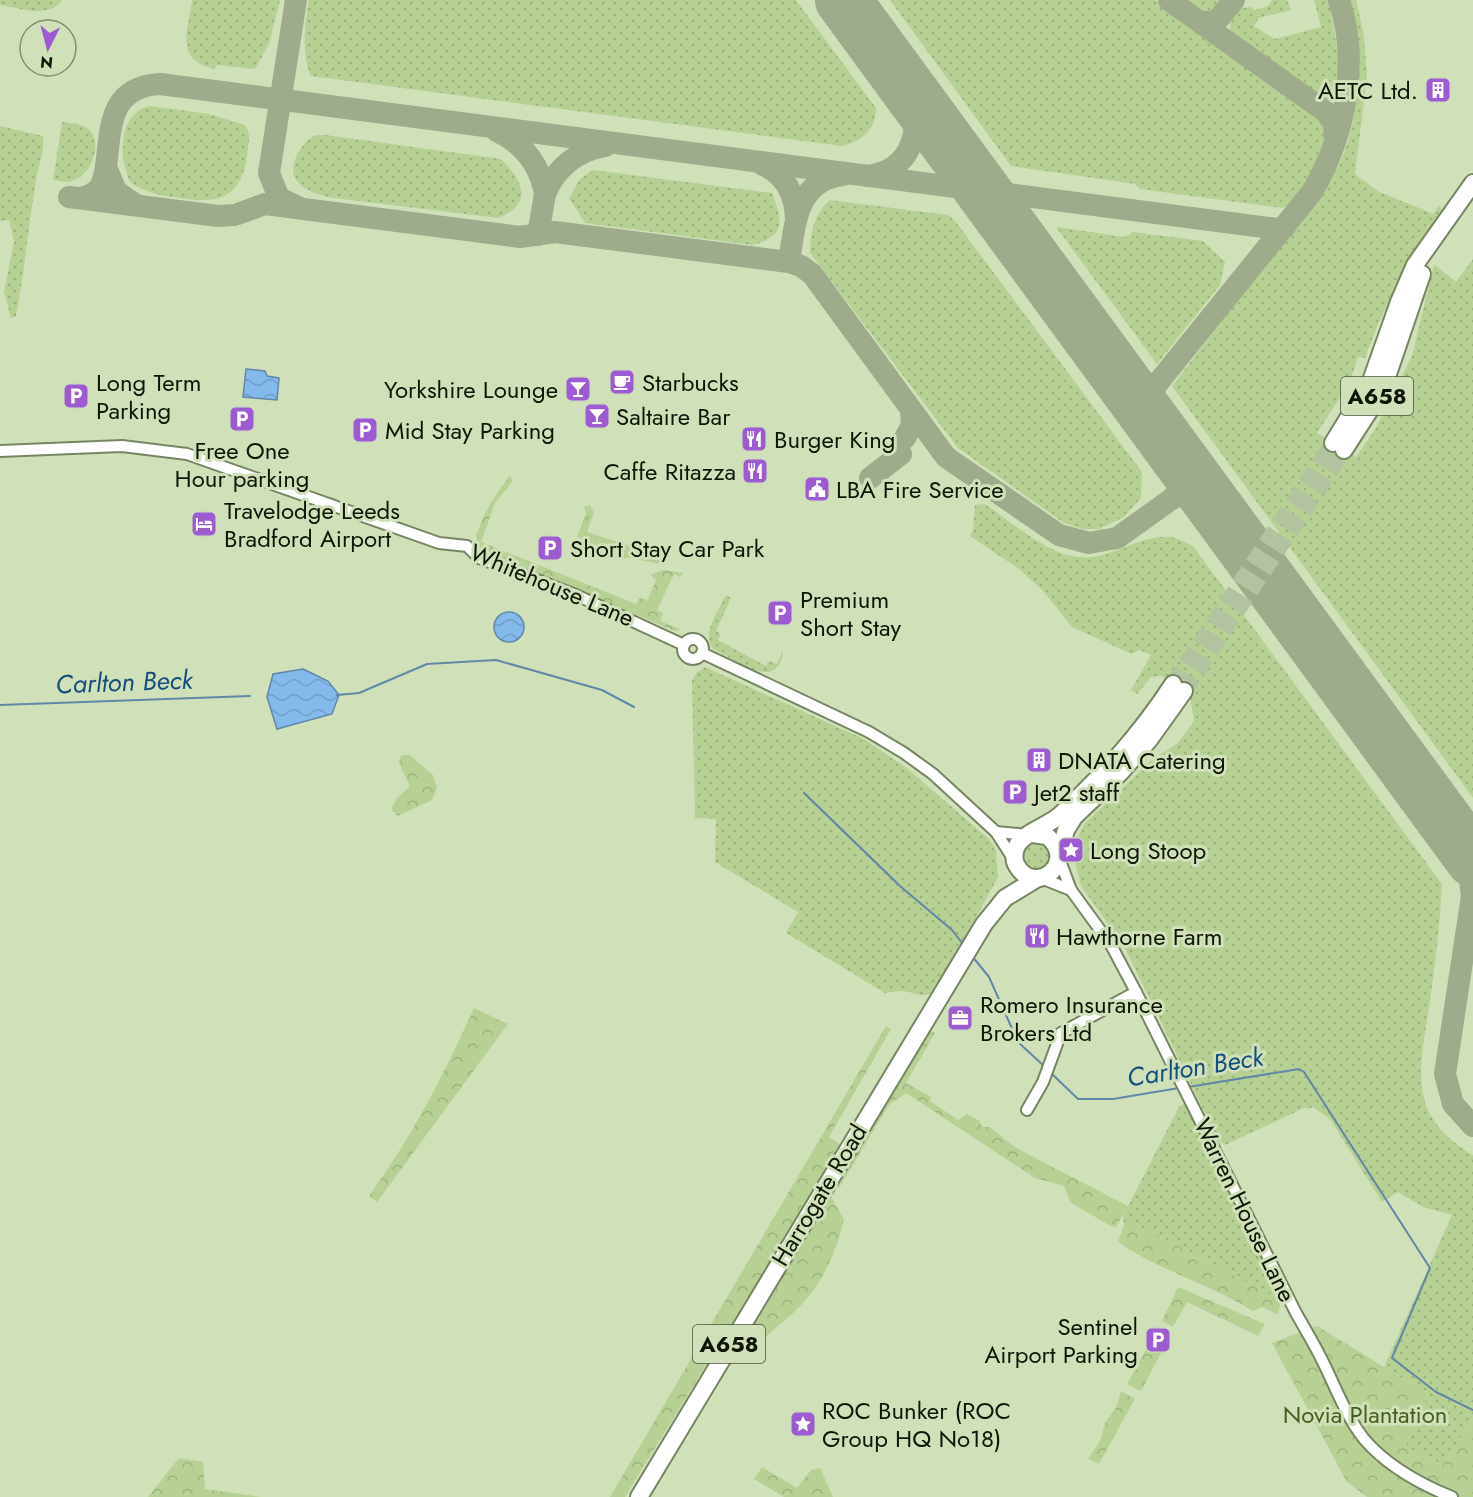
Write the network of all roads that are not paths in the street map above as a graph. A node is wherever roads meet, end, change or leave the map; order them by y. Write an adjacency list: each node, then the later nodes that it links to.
1 (1473, 183): 2 (highway, A658)
2 (1339, 447)
3 (0, 451): 6 (street, Whitehouse Lane)
4 (1178, 688): 5 (highway)
5 (1117, 768): 7 (highway); 8 (highway)
6 (996, 832): 7 (street); 9 (street)
7 (1030, 834): 8 (highway); 9 (highway)
8 (1059, 856): 10 (highway); 11 (street, Warren House Lane)
9 (1015, 861): 10 (highway); 12 (highway, Harrogate Road / A658)
10 (1039, 878): 11 (street); 12 (highway, Harrogate Road / A658)
11 (1071, 890): 13 (street, Warren House Lane)
12 (1005, 898): 15 (highway, Harrogate Road / A658)
13 (1136, 992): 14 (street); 16 (street, Warren House Lane)
14 (1027, 1110)
15 (639, 1497)
16 (1452, 1497)

